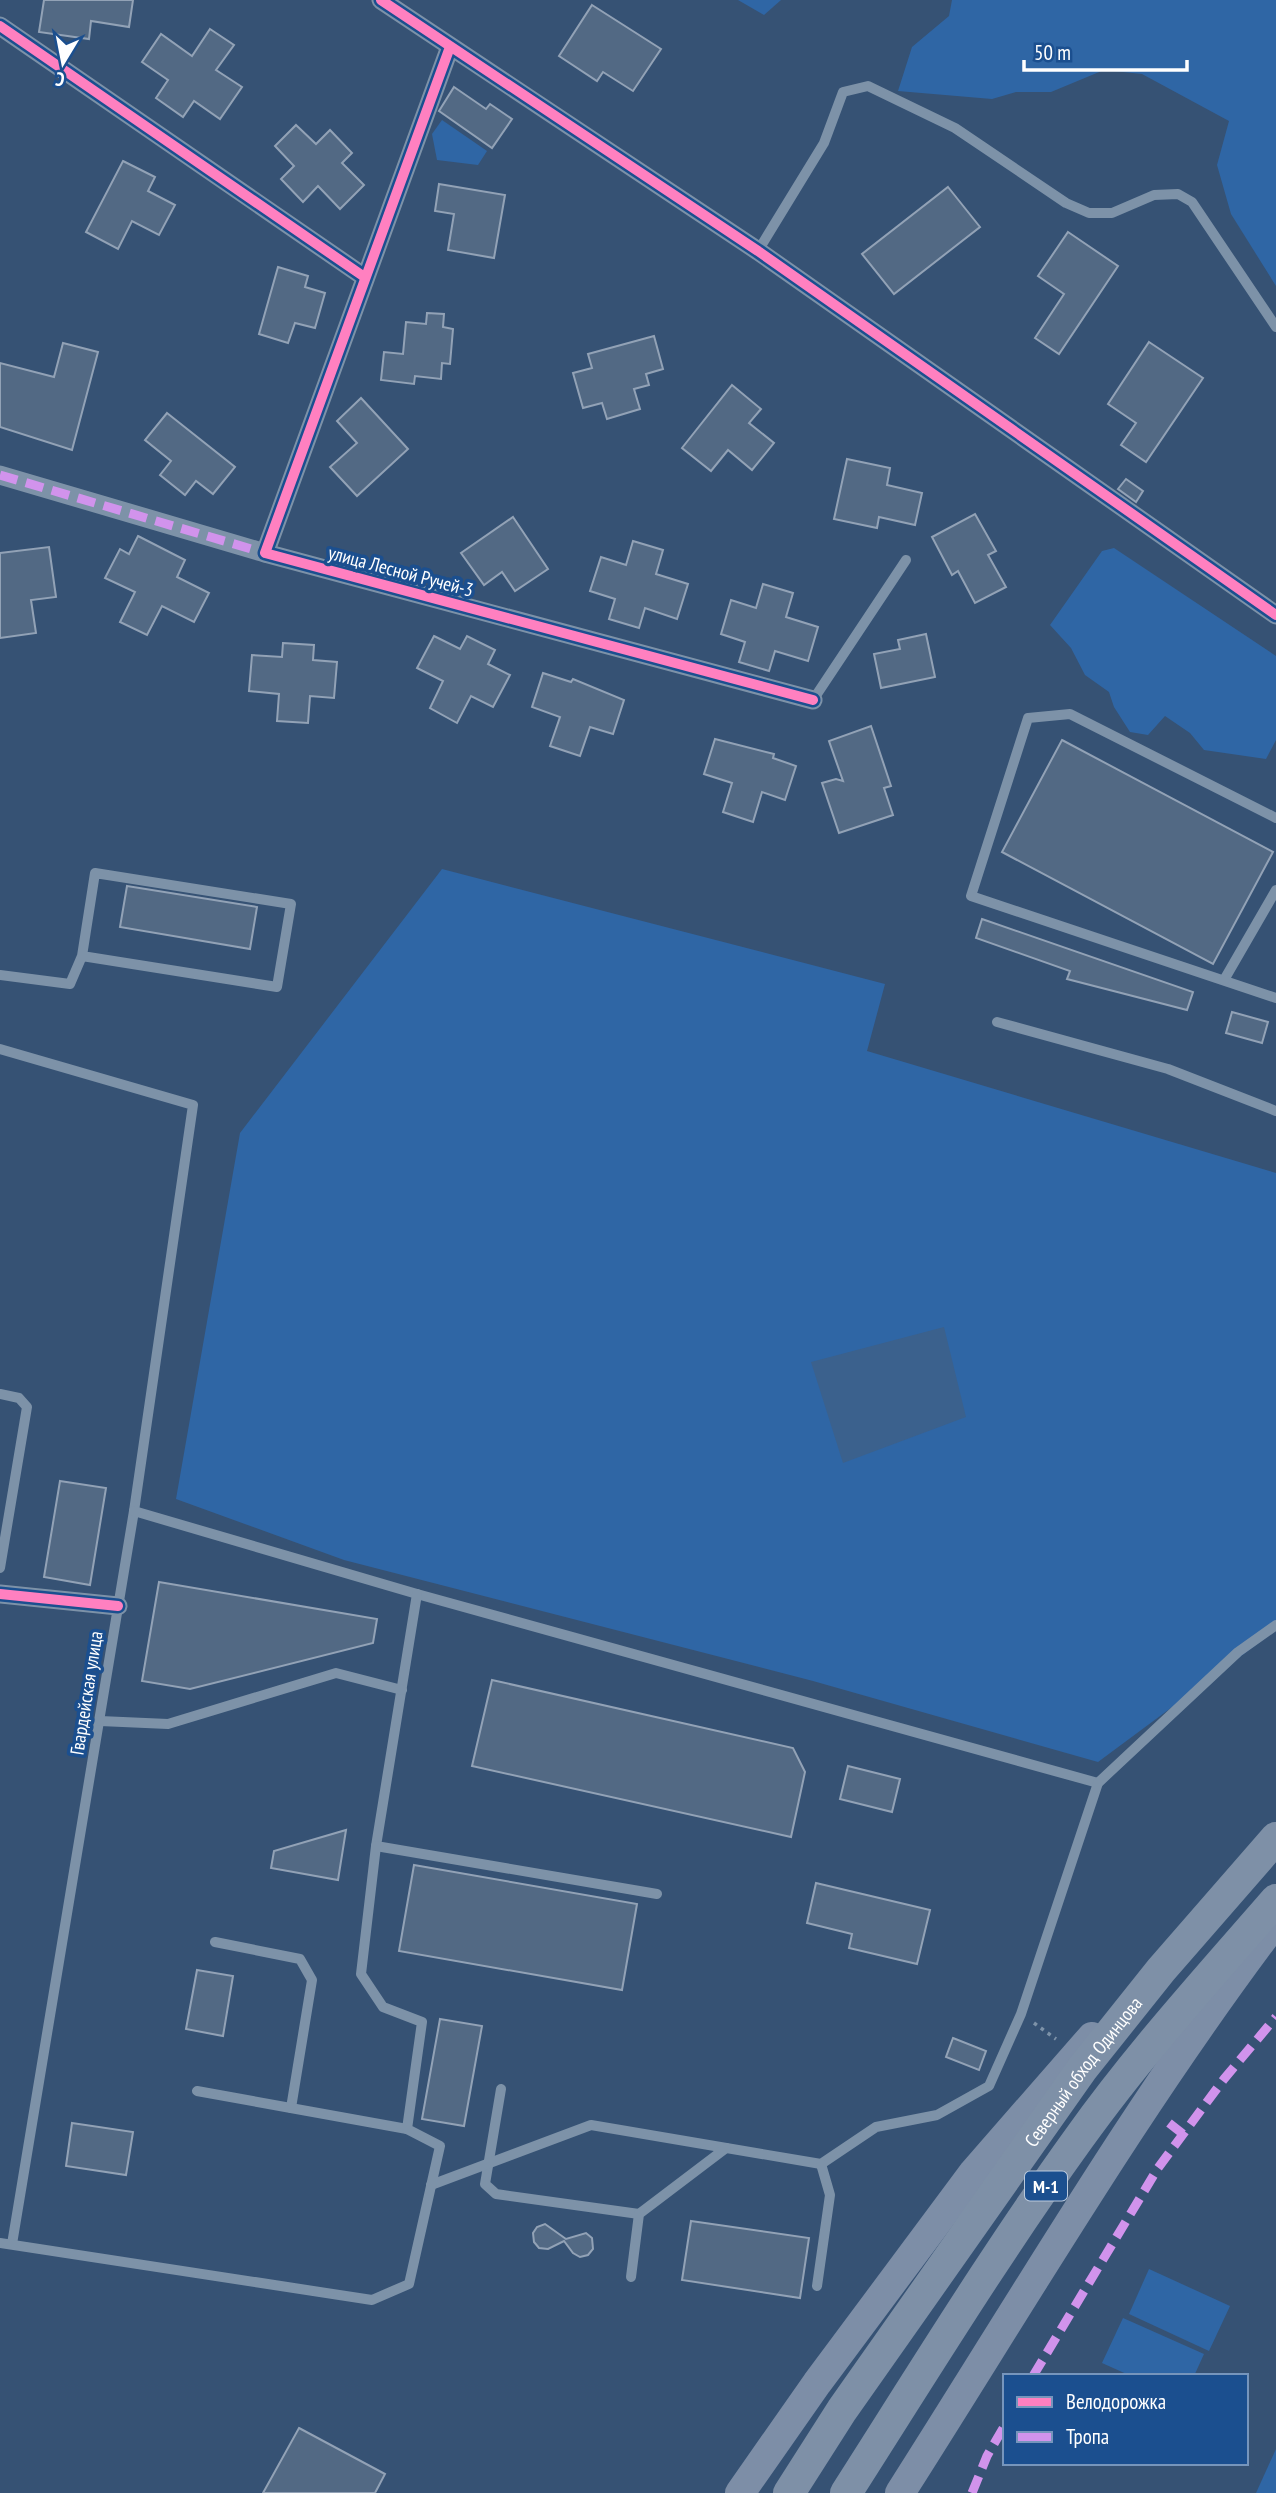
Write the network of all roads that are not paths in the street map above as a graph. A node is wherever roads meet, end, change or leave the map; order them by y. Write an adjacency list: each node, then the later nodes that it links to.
1 (381, 0): 3 (street)
2 (0, 26): 5 (street)
3 (450, 47): 4 (street); 5 (street)
4 (758, 251): 6 (lane); 10 (street)
5 (363, 276): 8 (street)
6 (1276, 327)
7 (0, 475): 8 (street, улица Лесной Ручей-3)
8 (265, 553): 11 (street, улица Лесной Ручей-3)
9 (906, 560): 11 (lane)
10 (1276, 615)
11 (813, 700)
12 (1276, 818): 16 (lane)
13 (1276, 890): 16 (lane)
14 (82, 956): 14 (lane); 15 (lane)
15 (0, 975)
16 (1224, 980): 17 (lane)
17 (1276, 998)
18 (997, 1022): 20 (lane)
19 (0, 1049): 22 (lane, Гвардейская улица)
20 (1276, 1111)
21 (0, 1394): 23 (lane)
22 (134, 1511): 25 (lane); 26 (lane, Гвардейская улица)
23 (0, 1568)
24 (0, 1594): 26 (street)
25 (418, 1594): 28 (lane); 30 (lane)
26 (118, 1606): 29 (lane, Гвардейская улица)
27 (1276, 1625): 30 (lane)
28 (402, 1690): 29 (lane); 32 (lane)
29 (100, 1720): 48 (lane, Гвардейская улица)
30 (1098, 1783): 44 (lane)
31 (1276, 1838): 37 (highway, Северный обход Одинцова / М-1)
32 (376, 1846): 33 (lane); 41 (lane)
33 (657, 1895)
34 (1276, 1900): 53 (highway, Северный обход Одинцова / М-1)
35 (1276, 1921): 54 (main road)
36 (215, 1942): 40 (lane)
37 (1161, 1970): 51 (main road); 52 (highway, Северный обход Одинцова / М-1)
38 (502, 2088): 43 (lane)
39 (197, 2091): 40 (lane)
40 (291, 2108): 41 (lane)
41 (407, 2129): 45 (lane)
42 (726, 2148): 43 (lane); 44 (lane); 46 (lane)
43 (489, 2164): 45 (lane); 46 (lane)
44 (821, 2164): 50 (lane)
45 (431, 2185): 48 (lane)
46 (639, 2214): 49 (lane)
47 (0, 2243): 48 (lane)
48 (12, 2244)
49 (631, 2277)
50 (817, 2286)
51 (740, 2493)
52 (789, 2493)
53 (846, 2493)
54 (900, 2493)

